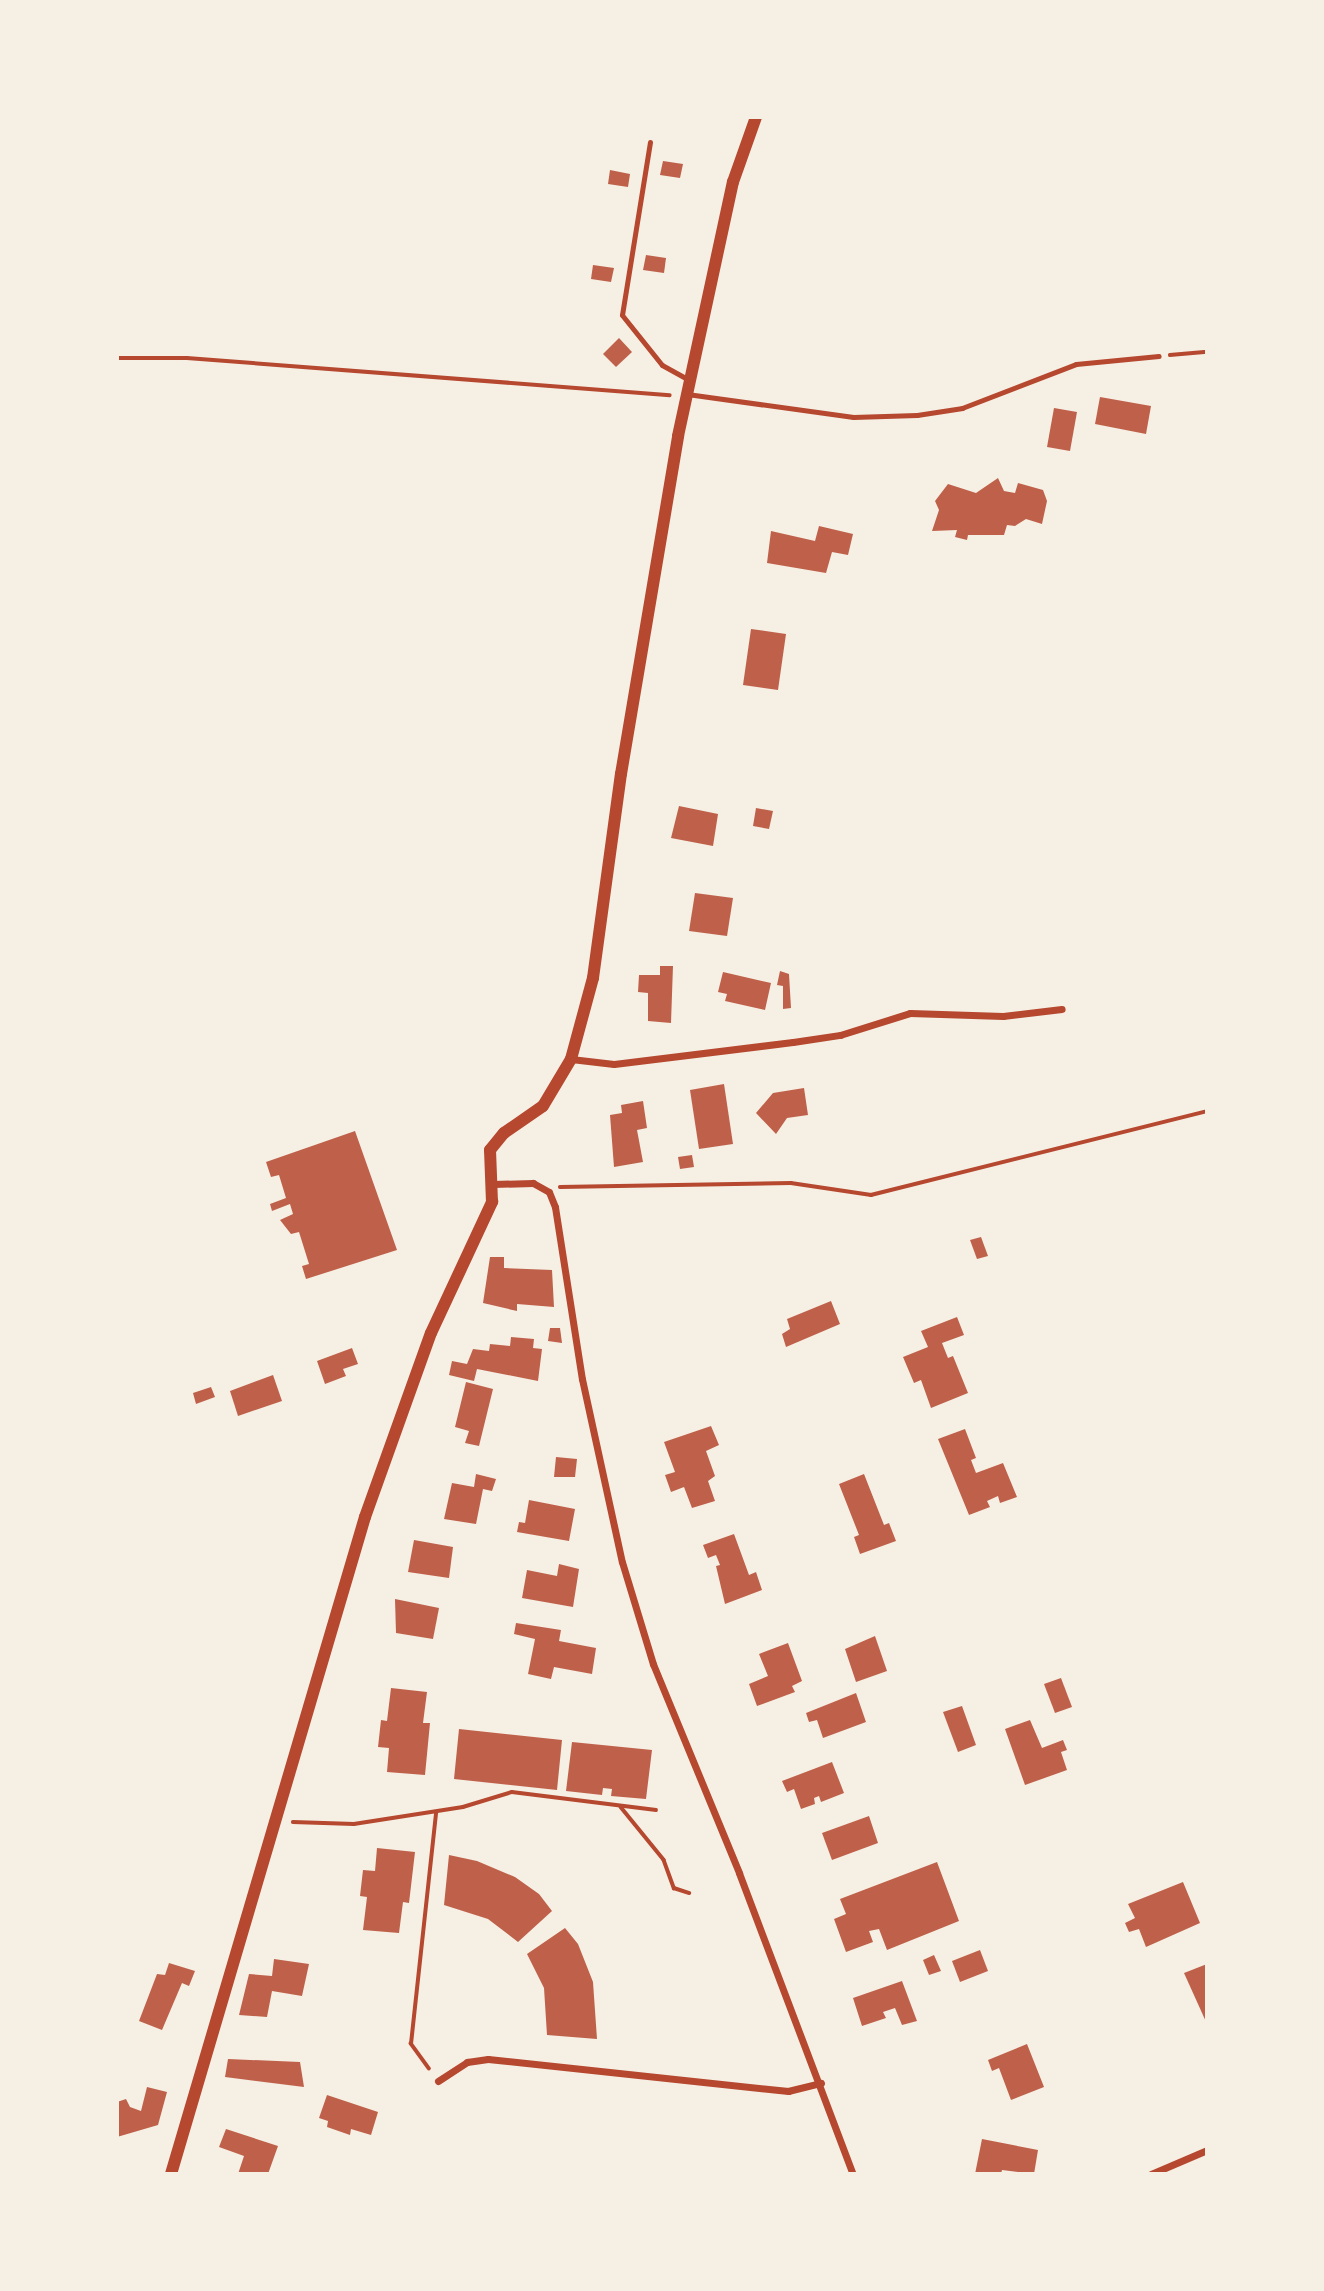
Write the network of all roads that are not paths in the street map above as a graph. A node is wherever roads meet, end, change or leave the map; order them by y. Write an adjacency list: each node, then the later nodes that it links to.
1 (756, 117): 4 (street)
2 (650, 142): 4 (lane)
3 (1159, 356): 5 (lane)
4 (689, 380): 5 (street)
5 (686, 394): 7 (street)
6 (1062, 1009): 7 (street)
7 (571, 1059): 8 (street)
8 (493, 1184): 10 (street); 12 (street)
9 (438, 2081): 10 (street)
10 (821, 2083): 13 (street)
11 (1207, 2150): 14 (street)
12 (171, 2174)
13 (853, 2174)
14 (1151, 2174)

